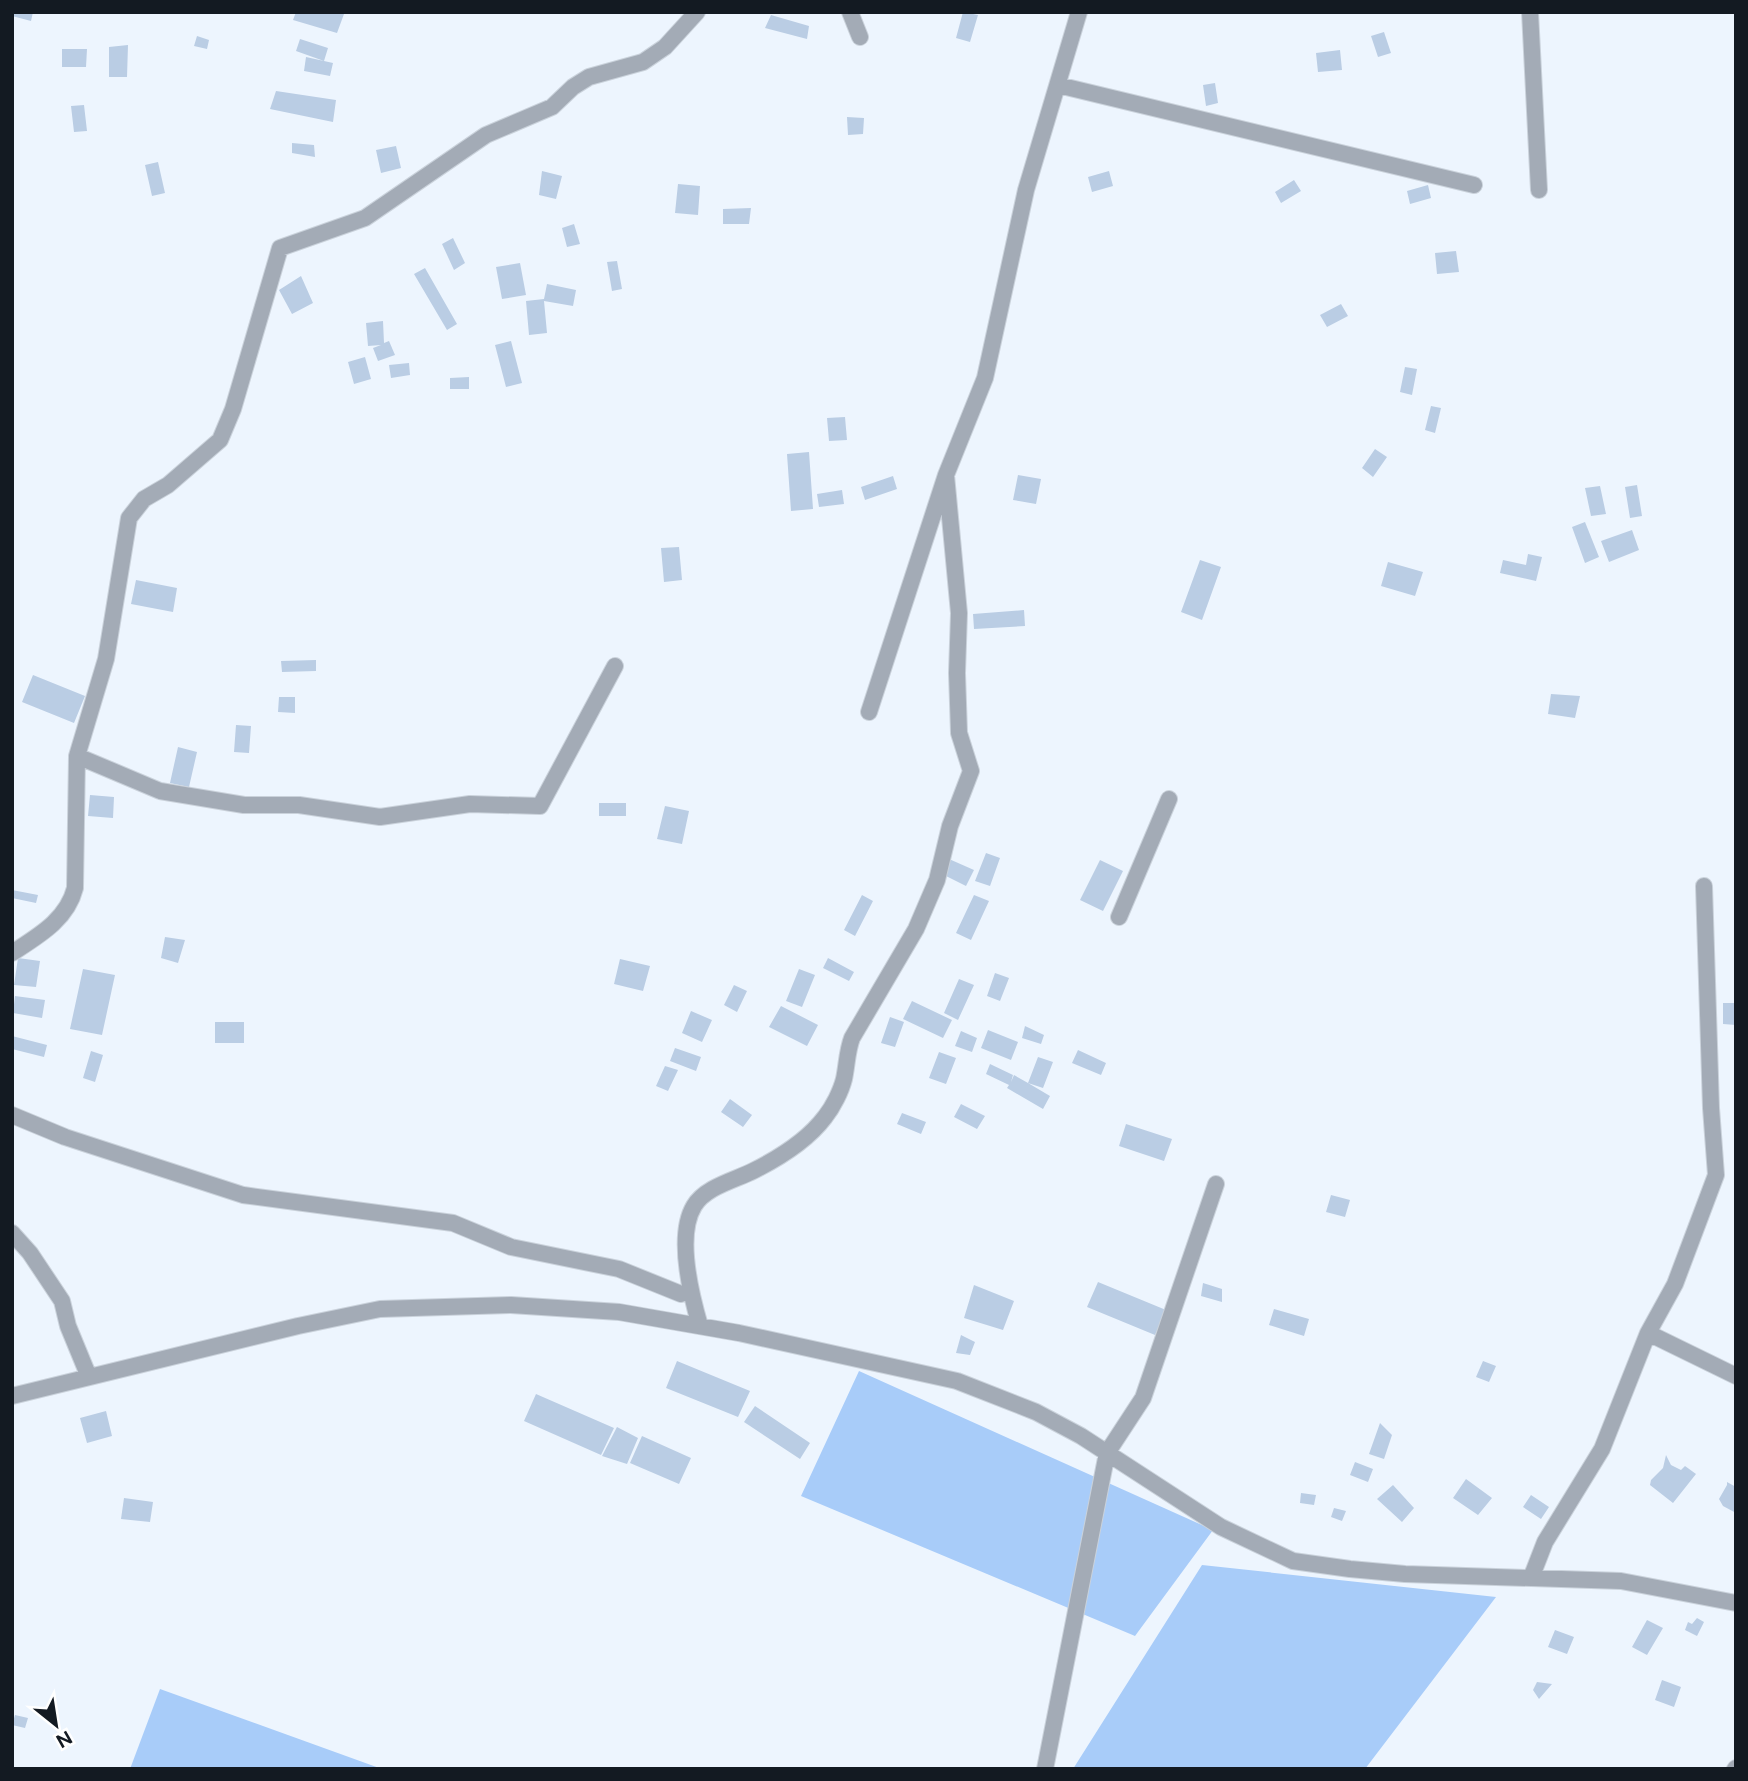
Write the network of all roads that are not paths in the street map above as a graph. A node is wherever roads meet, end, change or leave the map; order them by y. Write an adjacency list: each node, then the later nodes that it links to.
1 (697, 12): 12 (street)
2 (849, 12): 5 (street)
3 (1079, 12): 6 (street)
4 (1530, 12): 8 (street)
5 (860, 37)
6 (1058, 85): 7 (street); 9 (street)
7 (1474, 185)
8 (1539, 190)
9 (946, 475): 11 (street); 20 (street)
10 (615, 666): 12 (street)
11 (869, 712)
12 (77, 756): 16 (street)
13 (1169, 799): 15 (street)
14 (1704, 886): 23 (street)
15 (1119, 916)
16 (12, 953)
17 (12, 1115): 20 (street)
18 (1216, 1184): 27 (street)
19 (12, 1233): 25 (street)
20 (685, 1290): 21 (street); 22 (street)
21 (657, 1318): 22 (street); 25 (street)
22 (700, 1326): 27 (street)
23 (1648, 1333): 24 (street); 28 (street)
24 (1736, 1376)
25 (89, 1377): 26 (street)
26 (12, 1396)
27 (1107, 1453): 28 (street); 30 (street)
28 (1531, 1578): 29 (street)
29 (1736, 1603)
30 (1045, 1769)

